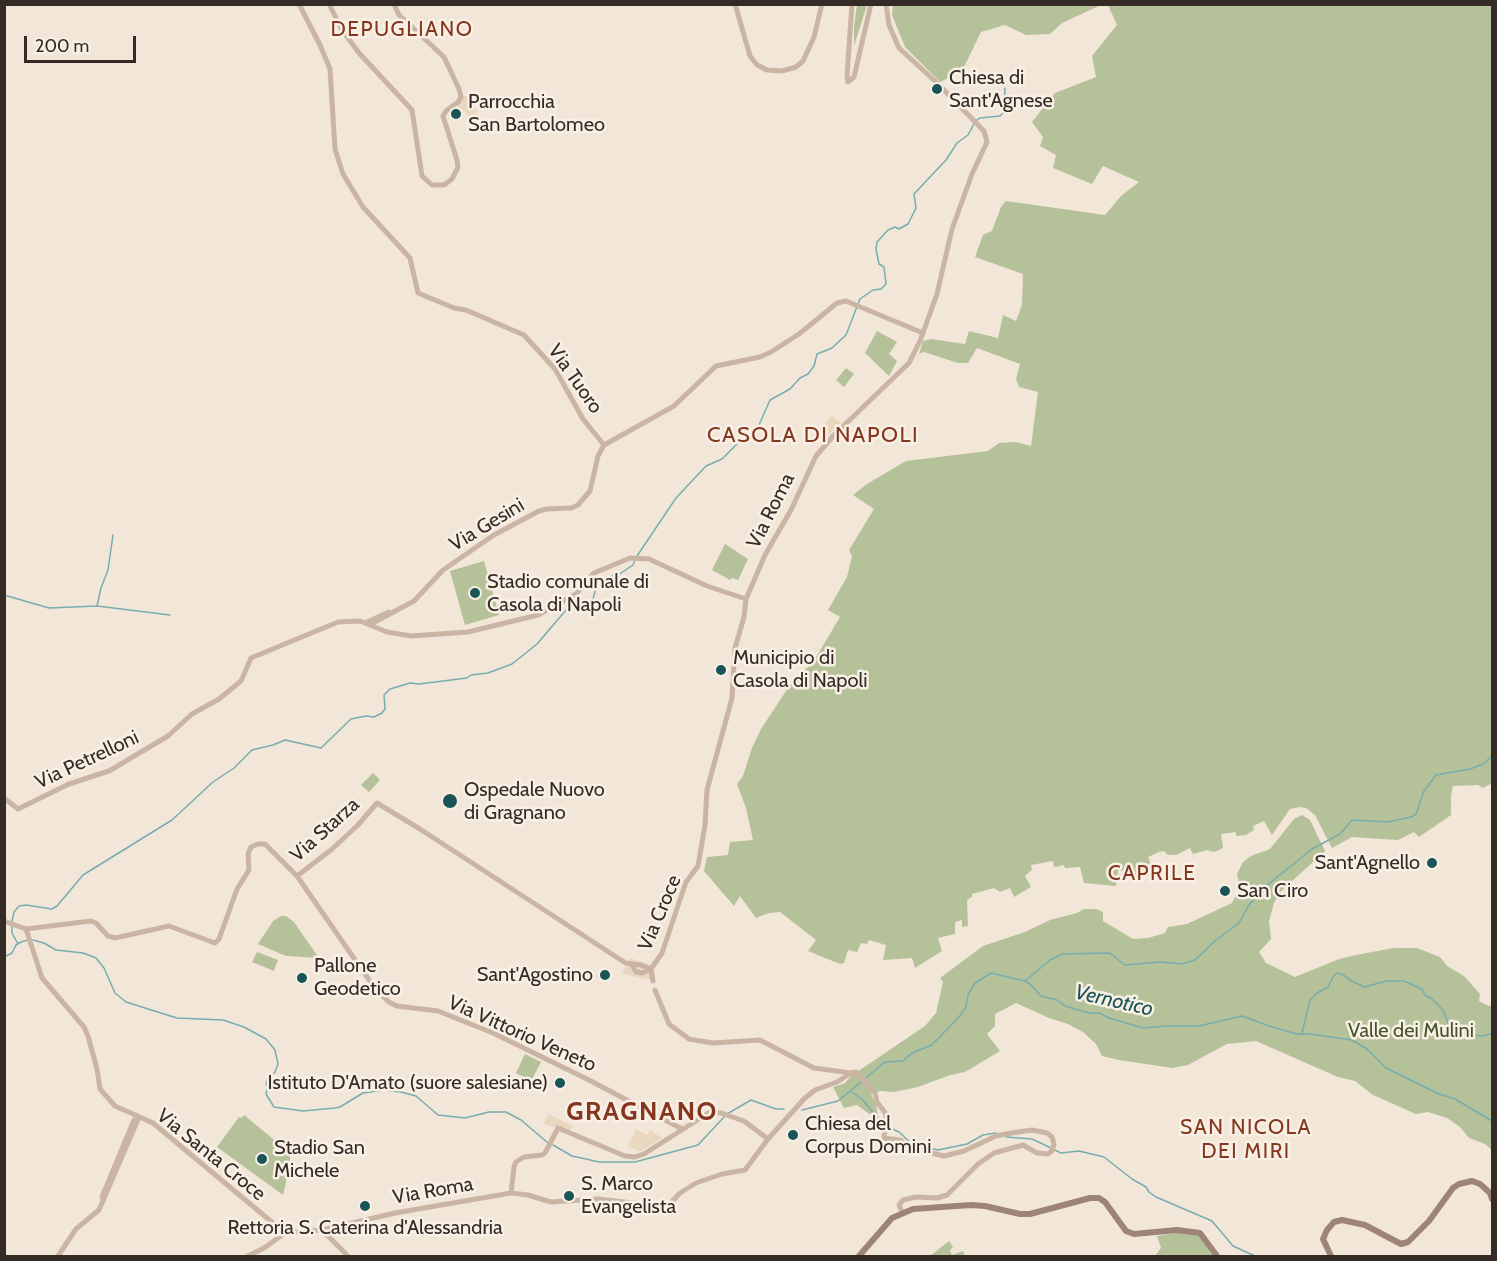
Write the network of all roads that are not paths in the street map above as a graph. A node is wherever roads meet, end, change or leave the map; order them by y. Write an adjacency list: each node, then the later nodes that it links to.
1 (299, 4): 10 (street, Via Tuoro)
2 (329, 4): 3 (street)
3 (394, 4)
4 (735, 4): 5 (street)
5 (822, 4)
6 (852, 4): 7 (street)
7 (871, 4)
8 (886, 4): 9 (street, Via Roma)
9 (923, 333): 10 (street); 12 (street, Via Roma)
10 (604, 445): 11 (street, Via Gesini)
11 (420, 596): 13 (street); 13 (street)
12 (746, 599): 13 (street); 16 (street, Via Roma)
13 (366, 622): 14 (street, Via Petrelloni)
14 (4, 798)
15 (292, 869): 17 (street); 18 (street, Via Starza); 20 (street, Via Starza)
16 (697, 870): 21 (street, Via Croce)
17 (303, 871): 18 (street, Via Starza); 21 (street, Via Starza)
18 (297, 876): 28 (street, Via Vittorio Veneto)
19 (4, 921): 20 (street)
20 (26, 929): 27 (street, Via Santa Croce)
21 (651, 969): 22 (street)
22 (653, 981)
23 (655, 990): 24 (street)
24 (837, 1072): 25 (street); 26 (street)
25 (855, 1073): 26 (street); 32 (street)
26 (839, 1080): 29 (street)
27 (137, 1116): 34 (street, Via Santa Croce); 35 (street)
28 (682, 1129): 29 (street); 30 (street)
29 (768, 1139): 30 (street, Via Roma)
30 (511, 1193): 33 (street, Via Roma)
31 (1492, 1199): 40 (main road)
32 (902, 1212): 38 (main road); 39 (main road)
33 (322, 1230): 34 (street, Via Roma); 37 (street)
34 (285, 1233): 36 (street)
35 (58, 1257)
36 (248, 1257)
37 (348, 1257)
38 (859, 1257)
39 (1217, 1257)
40 (1331, 1257)

